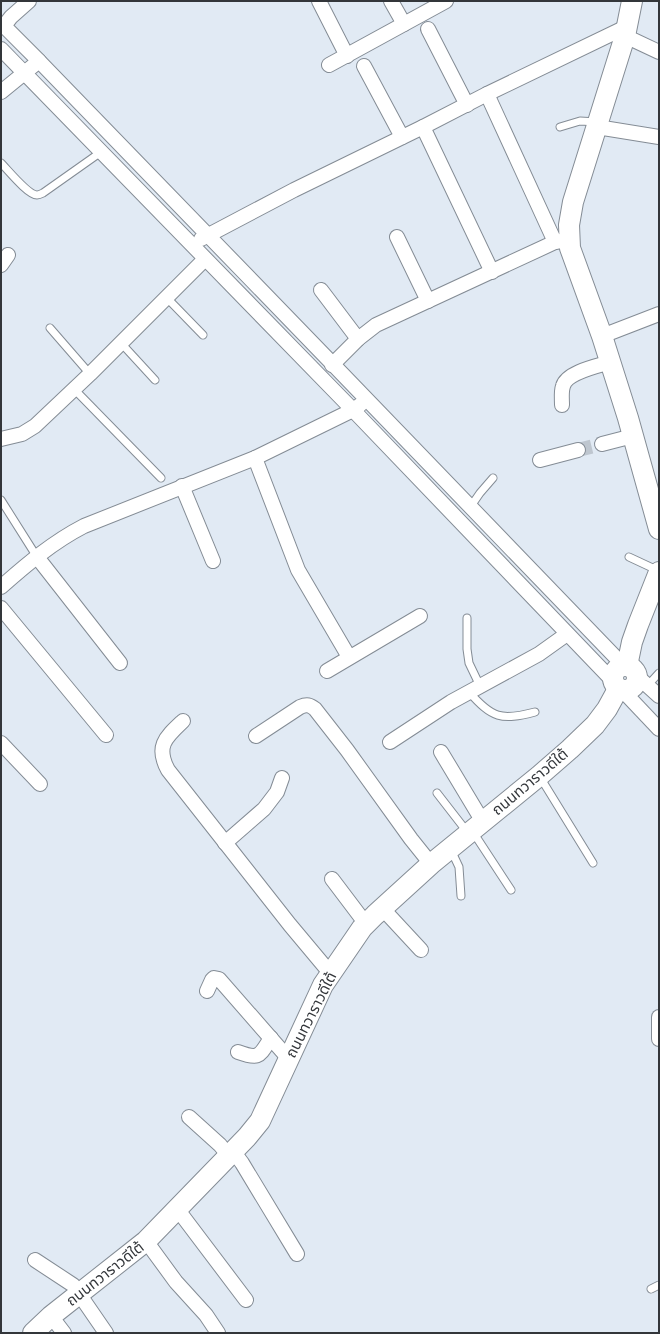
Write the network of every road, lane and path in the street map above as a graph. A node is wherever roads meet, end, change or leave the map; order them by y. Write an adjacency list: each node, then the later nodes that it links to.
1 (29, 1): 7 (street)
2 (319, 1): 12 (street)
3 (391, 1): 6 (street)
4 (446, 1): 6 (street)
5 (632, 1): 9 (street)
6 (404, 24): 12 (street)
7 (2, 25): 13 (street)
8 (428, 29): 19 (street)
9 (626, 32): 11 (street); 18 (street); 20 (street)
10 (1, 49): 16 (street)
11 (659, 52)
12 (347, 56): 14 (street)
13 (39, 61): 16 (street); 27 (street)
14 (329, 65)
15 (364, 66): 23 (street)
16 (24, 74): 17 (street); 25 (street)
17 (1, 92)
18 (487, 94): 19 (street); 29 (street)
19 (467, 105): 21 (street)
20 (598, 124): 22 (lane); 24 (street); 29 (street)
21 (423, 127): 23 (street); 32 (street)
22 (560, 127)
23 (402, 137): 27 (street)
24 (659, 137)
25 (100, 152): 26 (lane); 30 (street)
26 (1, 162)
27 (207, 235): 30 (street); 43 (street)
28 (397, 237): 35 (street)
29 (562, 241): 32 (street); 39 (street)
30 (191, 245): 31 (street)
31 (205, 259): 34 (street); 49 (street)
32 (492, 272): 35 (street)
33 (321, 290): 40 (street)
34 (167, 298): 38 (lane); 41 (street)
35 (428, 301): 40 (street)
36 (659, 314): 39 (street)
37 (50, 328): 44 (lane)
38 (202, 335)
39 (602, 336): 42 (street)
40 (358, 338): 43 (street)
41 (121, 343): 44 (street); 45 (lane)
42 (610, 362): 48 (street); 50 (street)
43 (332, 364): 47 (street)
44 (90, 374): 46 (street)
45 (155, 380)
46 (74, 389): 51 (street); 56 (lane)
47 (367, 400): 49 (street); 60 (street)
48 (562, 405)
49 (353, 410): 54 (street); 70 (street)
50 (634, 436): 52 (street); 61 (street)
51 (1, 440)
52 (602, 444)
53 (578, 450): 55 (street)
54 (255, 458): 58 (street); 71 (street)
55 (540, 460)
56 (161, 478)
57 (493, 478): 60 (lane)
58 (182, 486): 62 (street); 64 (street)
59 (1, 500): 62 (lane)
60 (471, 506): 75 (street)
61 (659, 529)
62 (37, 557): 66 (street); 72 (street)
63 (628, 557): 65 (lane)
64 (213, 561)
65 (659, 571): 75 (street, ถนนทวาราวดีใต้)
66 (1, 587)
67 (1, 608): 81 (street)
68 (420, 616): 71 (street)
69 (467, 618): 76 (lane)
70 (567, 634): 75 (street); 76 (street)
71 (349, 657): 73 (street)
72 (120, 663)
73 (327, 671)
74 (659, 673): 75 (lane)
75 (627, 679): 77 (street); 80 (street); 86 (street, ถนนทวาราวดีใต้)
76 (474, 689): 78 (lane); 83 (street)
77 (659, 696)
78 (535, 712)
79 (183, 721): 91 (street)
80 (659, 729)
81 (106, 735)
82 (256, 736): 94 (street)
83 (390, 742)
84 (1, 743): 88 (street)
85 (441, 752): 90 (street)
86 (539, 776): 90 (street, ถนนทวาราวดีใต้); 93 (lane)
87 (282, 778): 91 (street)
88 (40, 784)
89 (437, 793): 90 (lane)
90 (474, 829): 92 (street, ถนนทวาราวดีใต้); 96 (lane)
91 (225, 843): 101 (street)
92 (451, 848): 94 (street, ถนนทวาราวดีใต้); 97 (lane)
93 (593, 863)
94 (431, 864): 98 (street, ถนนทวาราวดีใต้)
95 (332, 879): 99 (street)
96 (511, 890)
97 (461, 896)
98 (382, 908): 99 (street, ถนนทวาราวดีใต้); 100 (street)
99 (366, 924): 101 (street, ถนนทวาราวดีใต้)
100 (421, 950)
101 (331, 974): 107 (street, ถนนทวาราวดีใต้)
102 (207, 991): 104 (street)
103 (659, 1017): 105 (street)
104 (271, 1038): 106 (street); 107 (street)
105 (659, 1039)
106 (238, 1052)
107 (289, 1059): 109 (street, ถนนทวาราวดีใต้)
108 (189, 1117): 109 (street)
109 (231, 1154): 110 (street, ถนนทวาราวดีใต้); 112 (street)
110 (178, 1210): 111 (street, ถนนทวาราวดีใต้); 117 (street)
111 (146, 1241): 116 (street, ถนนทวาราวดีใต้); 122 (street)
112 (297, 1254)
113 (35, 1260): 116 (street)
114 (659, 1285): 115 (lane)
115 (651, 1289)
116 (80, 1294): 118 (street, ถนนทวาราวดีใต้); 121 (street)
117 (246, 1300)
118 (51, 1316): 119 (street, ถนนทวาราวดีใต้); 120 (street)
119 (33, 1333)
120 (64, 1333)
121 (106, 1333)
122 (218, 1333)

